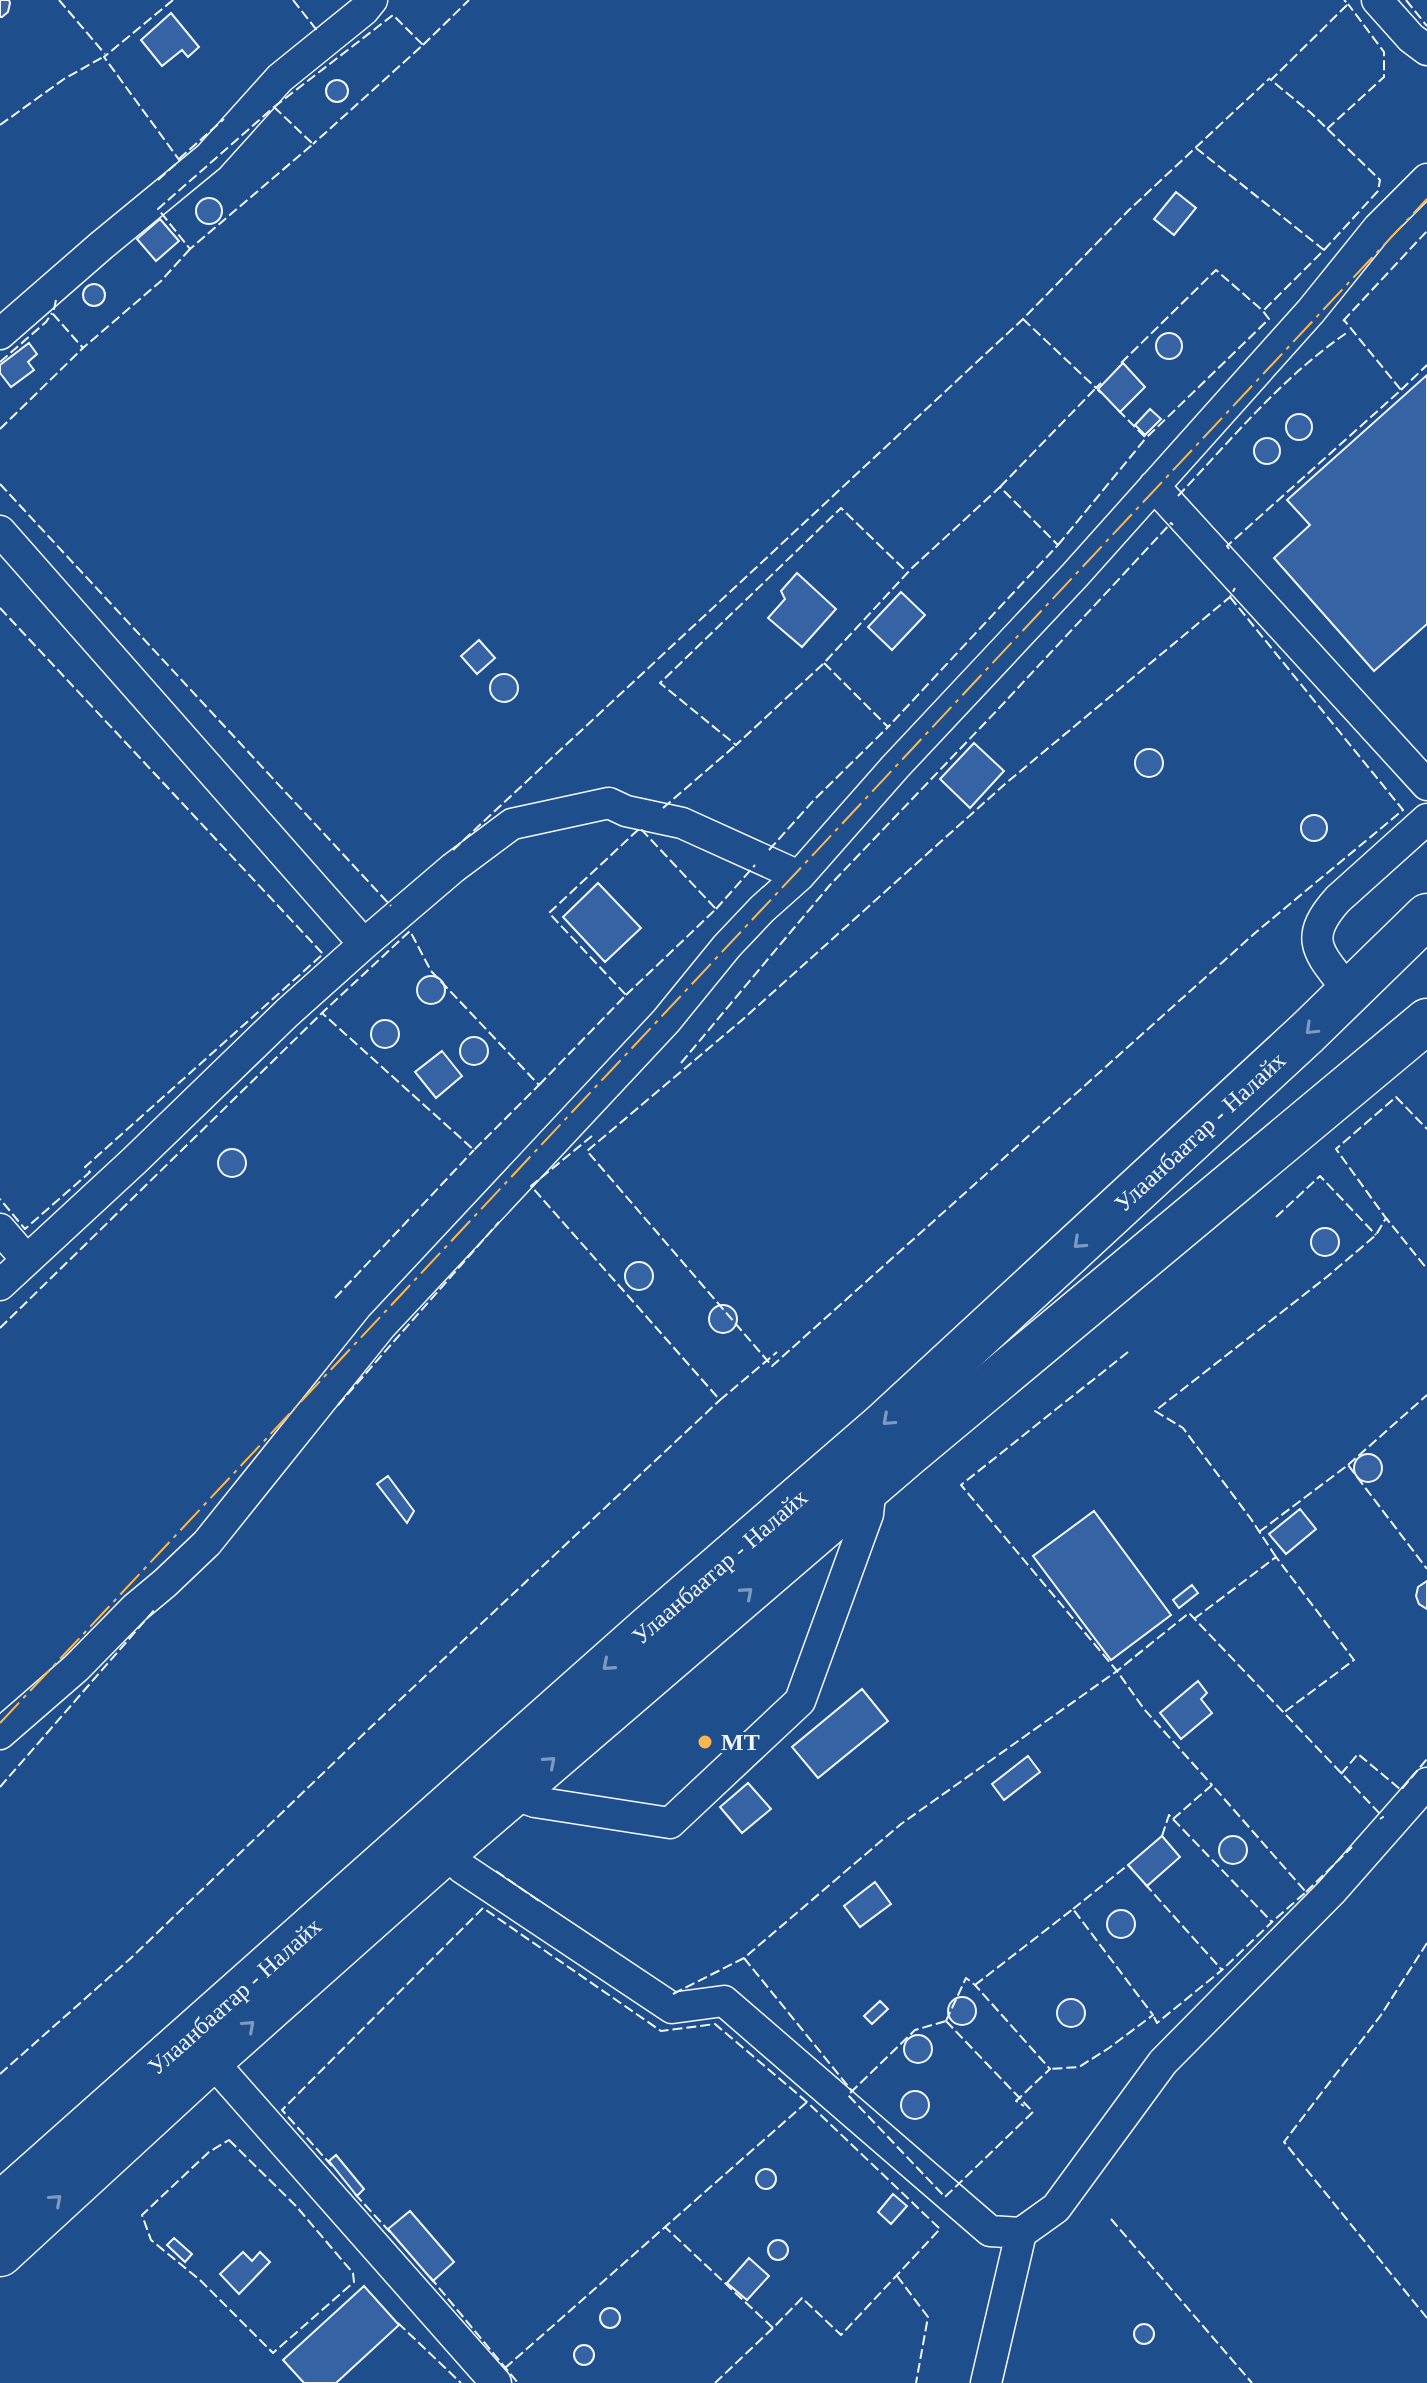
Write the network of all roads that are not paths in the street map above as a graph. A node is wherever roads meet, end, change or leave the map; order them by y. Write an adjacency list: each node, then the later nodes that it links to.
1 (372, 0): 5 (street)
2 (1377, 0): 3 (street)
3 (1427, 50)
4 (1427, 179): 6 (street)
5 (0, 334)
6 (1154, 486): 8 (street); 10 (street)
7 (0, 531): 12 (street)
8 (1427, 785)
9 (1427, 819): 13 (street)
10 (799, 876): 12 (street); 19 (street)
11 (1427, 916): 13 (highway, Улаанбаатар - Налайх)
12 (364, 944): 16 (street)
13 (1349, 992): 24 (highway, Улаанбаатар - Налайх, one-way to 24)
14 (1427, 1021): 18 (highway, Улаанбаатар - Налайх)
15 (0, 1229): 16 (street)
16 (26, 1259): 17 (street)
17 (0, 1285)
18 (871, 1486): 21 (highway, Улаанбаатар - Налайх, one-way to 18); 21 (street)
19 (0, 1734)
20 (1427, 1783): 25 (street)
21 (512, 1794): 22 (highway, Улаанбаатар - Налайх)
22 (446, 1851): 23 (highway, Улаанбаатар - Налайх, one-way to 22); 25 (street)
23 (211, 2060): 26 (highway, Улаанбаатар - Налайх, one-way to 23); 27 (street)
24 (0, 2205)
25 (1021, 2233): 28 (street)
26 (0, 2254)
27 (496, 2383)
28 (986, 2383)

